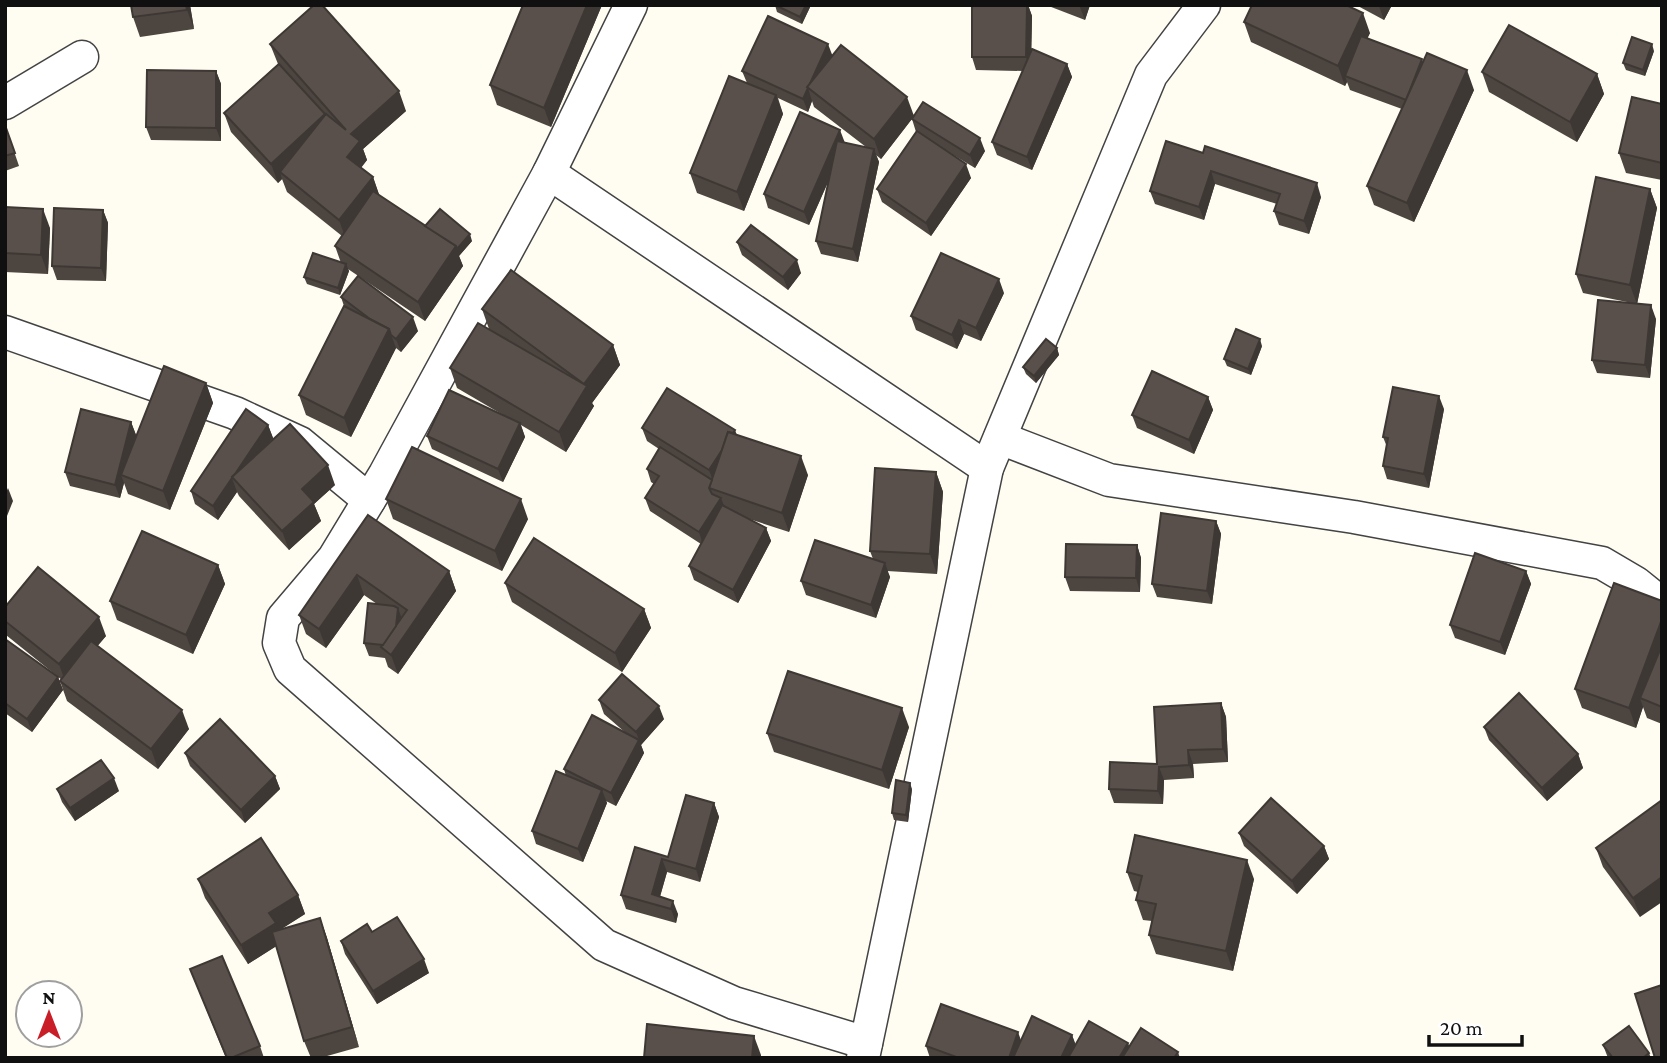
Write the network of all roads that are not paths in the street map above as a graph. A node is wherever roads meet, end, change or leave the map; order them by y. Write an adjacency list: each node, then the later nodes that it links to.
1 (631, 5): 5 (street)
2 (1204, 5): 7 (street)
3 (82, 57): 4 (street)
4 (5, 103)
5 (549, 173): 8 (street); 9 (street)
6 (5, 332): 9 (street)
7 (1000, 438): 8 (street); 10 (street)
8 (987, 468): 11 (street)
9 (369, 500): 11 (street)
10 (1662, 604)
11 (865, 1050)

